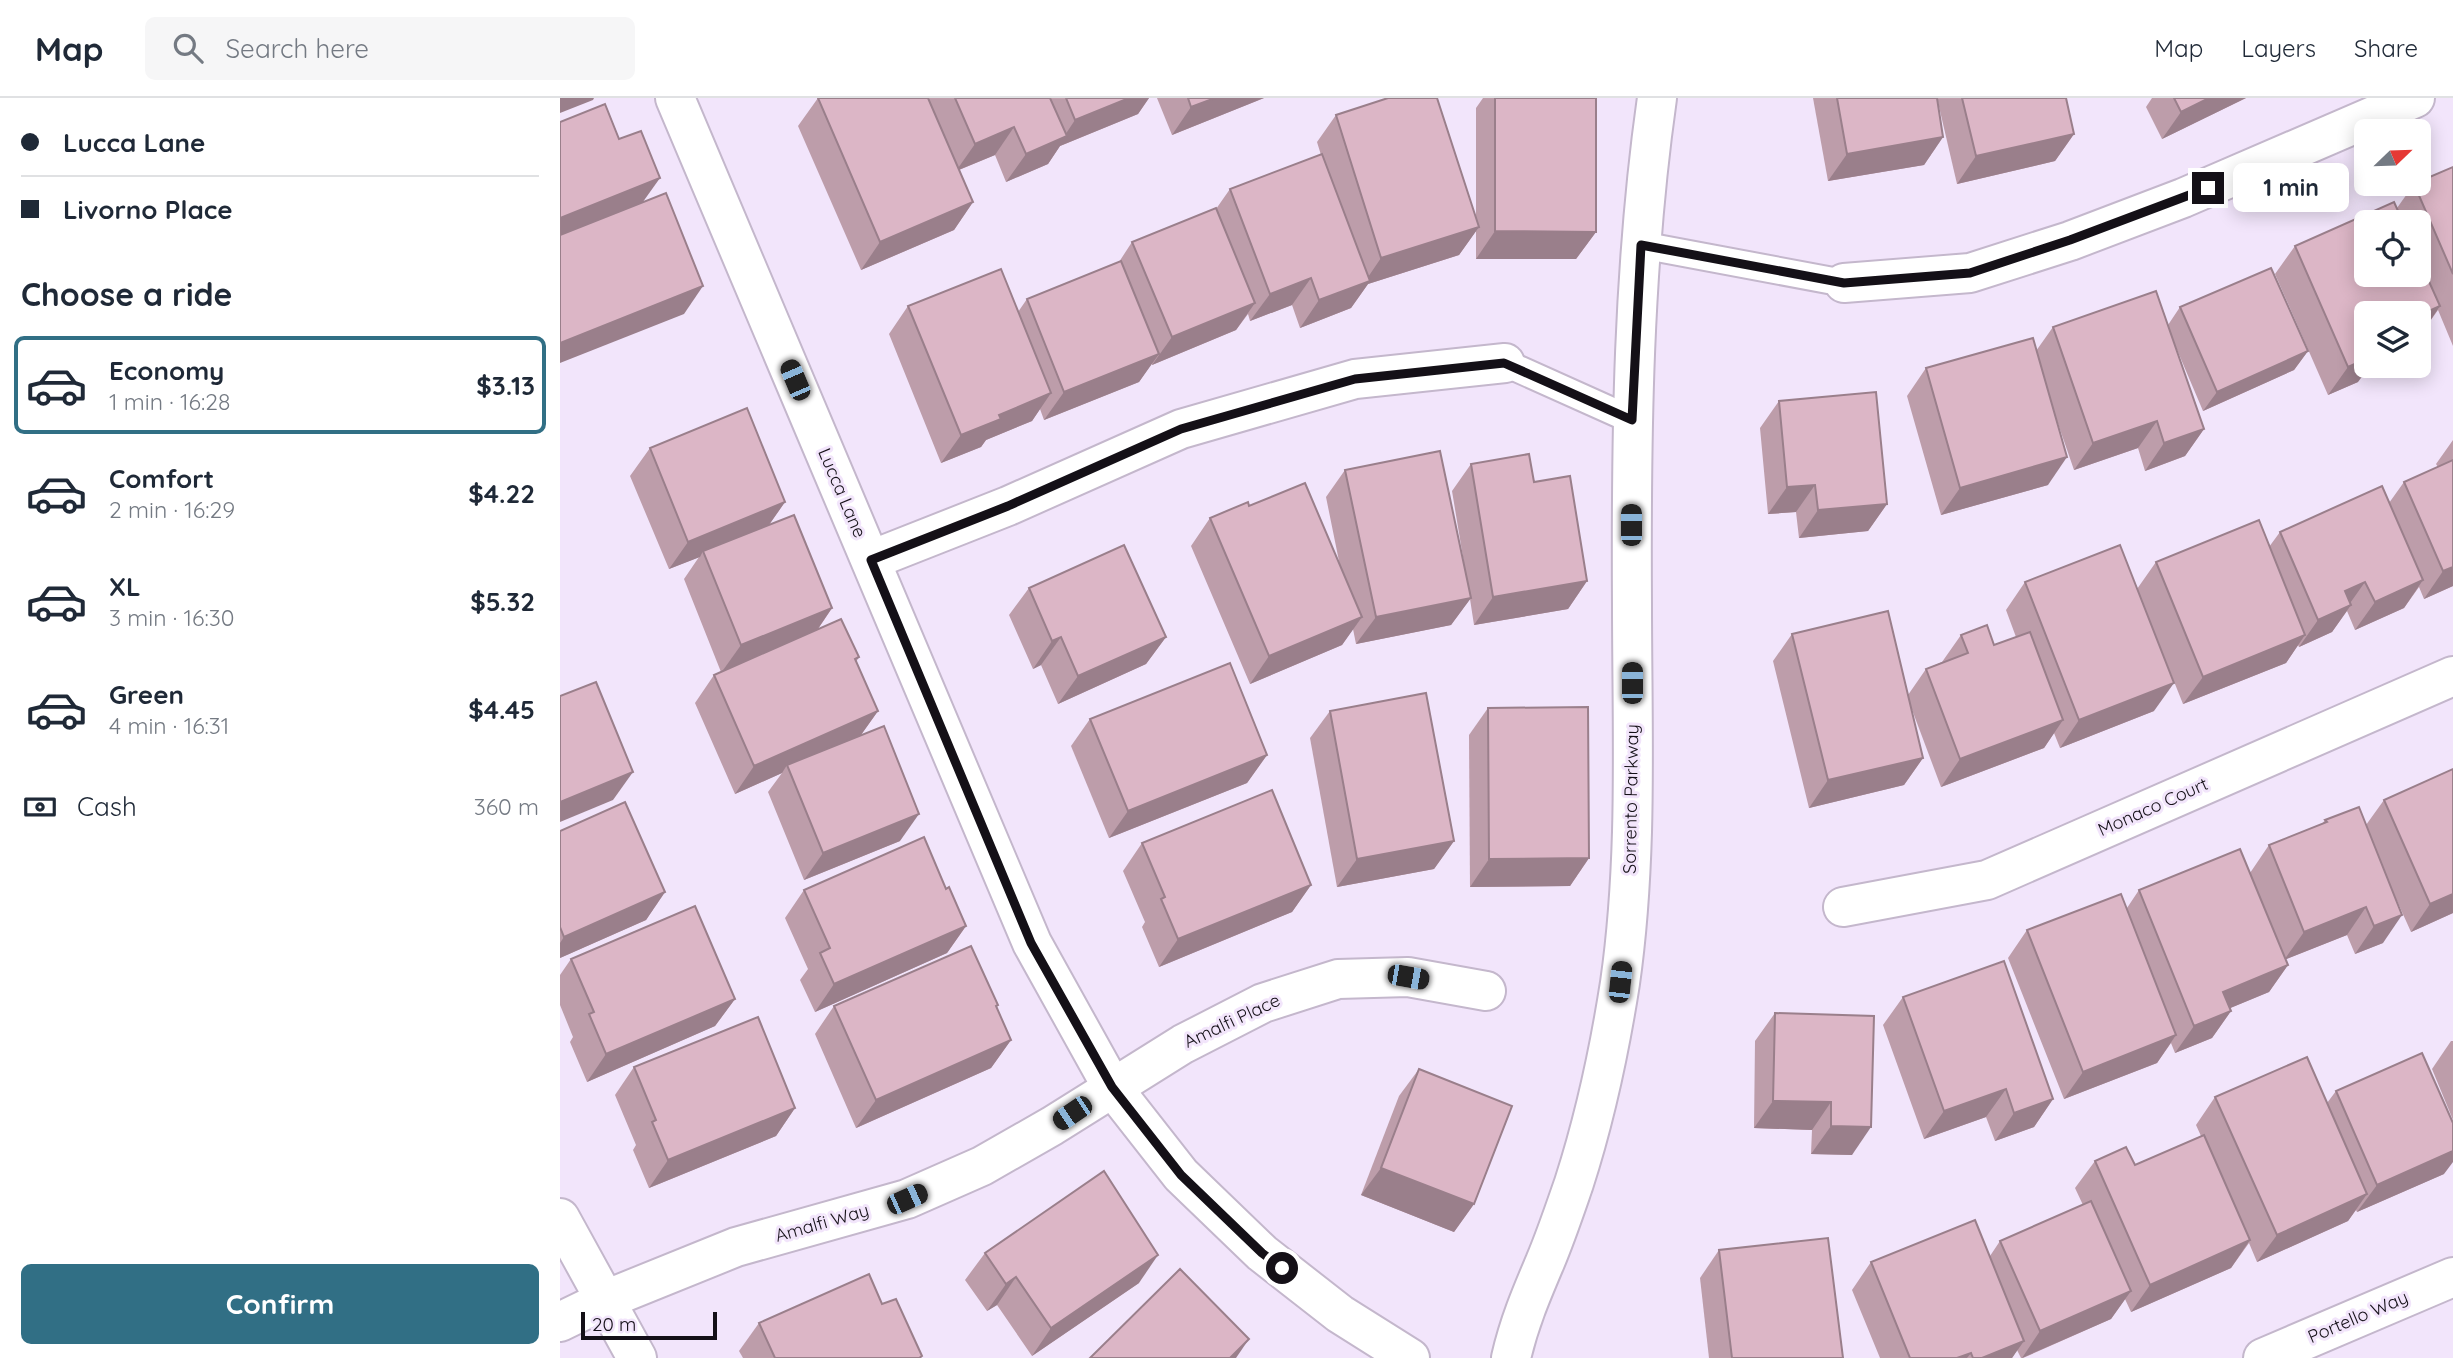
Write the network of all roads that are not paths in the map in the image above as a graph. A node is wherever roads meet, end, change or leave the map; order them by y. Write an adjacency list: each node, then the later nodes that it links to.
1 (675, 98): 8 (street, Lucca Lane)
2 (1657, 98): 4 (street, Sorrento Parkway)
3 (2390, 103): 5 (street)
4 (1641, 245): 5 (lane); 7 (street, Sorrento Parkway)
5 (1844, 283)
6 (1504, 363): 7 (lane); 8 (street)
7 (1632, 420): 19 (street, Sorrento Parkway)
8 (871, 560): 12 (street, Lucca Lane)
9 (2453, 676): 10 (street, Monaco Court)
10 (1843, 907)
11 (1486, 991): 12 (street, Amalfi Place)
12 (1112, 1087): 15 (street, Amalfi Way); 18 (street, Lucca Lane)
13 (560, 1218): 15 (street)
14 (2453, 1277): 20 (street, Portello Way)
15 (605, 1300): 16 (street, Amalfi Way); 17 (street)
16 (560, 1322)
17 (637, 1358)
18 (1410, 1358)
19 (1511, 1358)
20 (2263, 1358)

